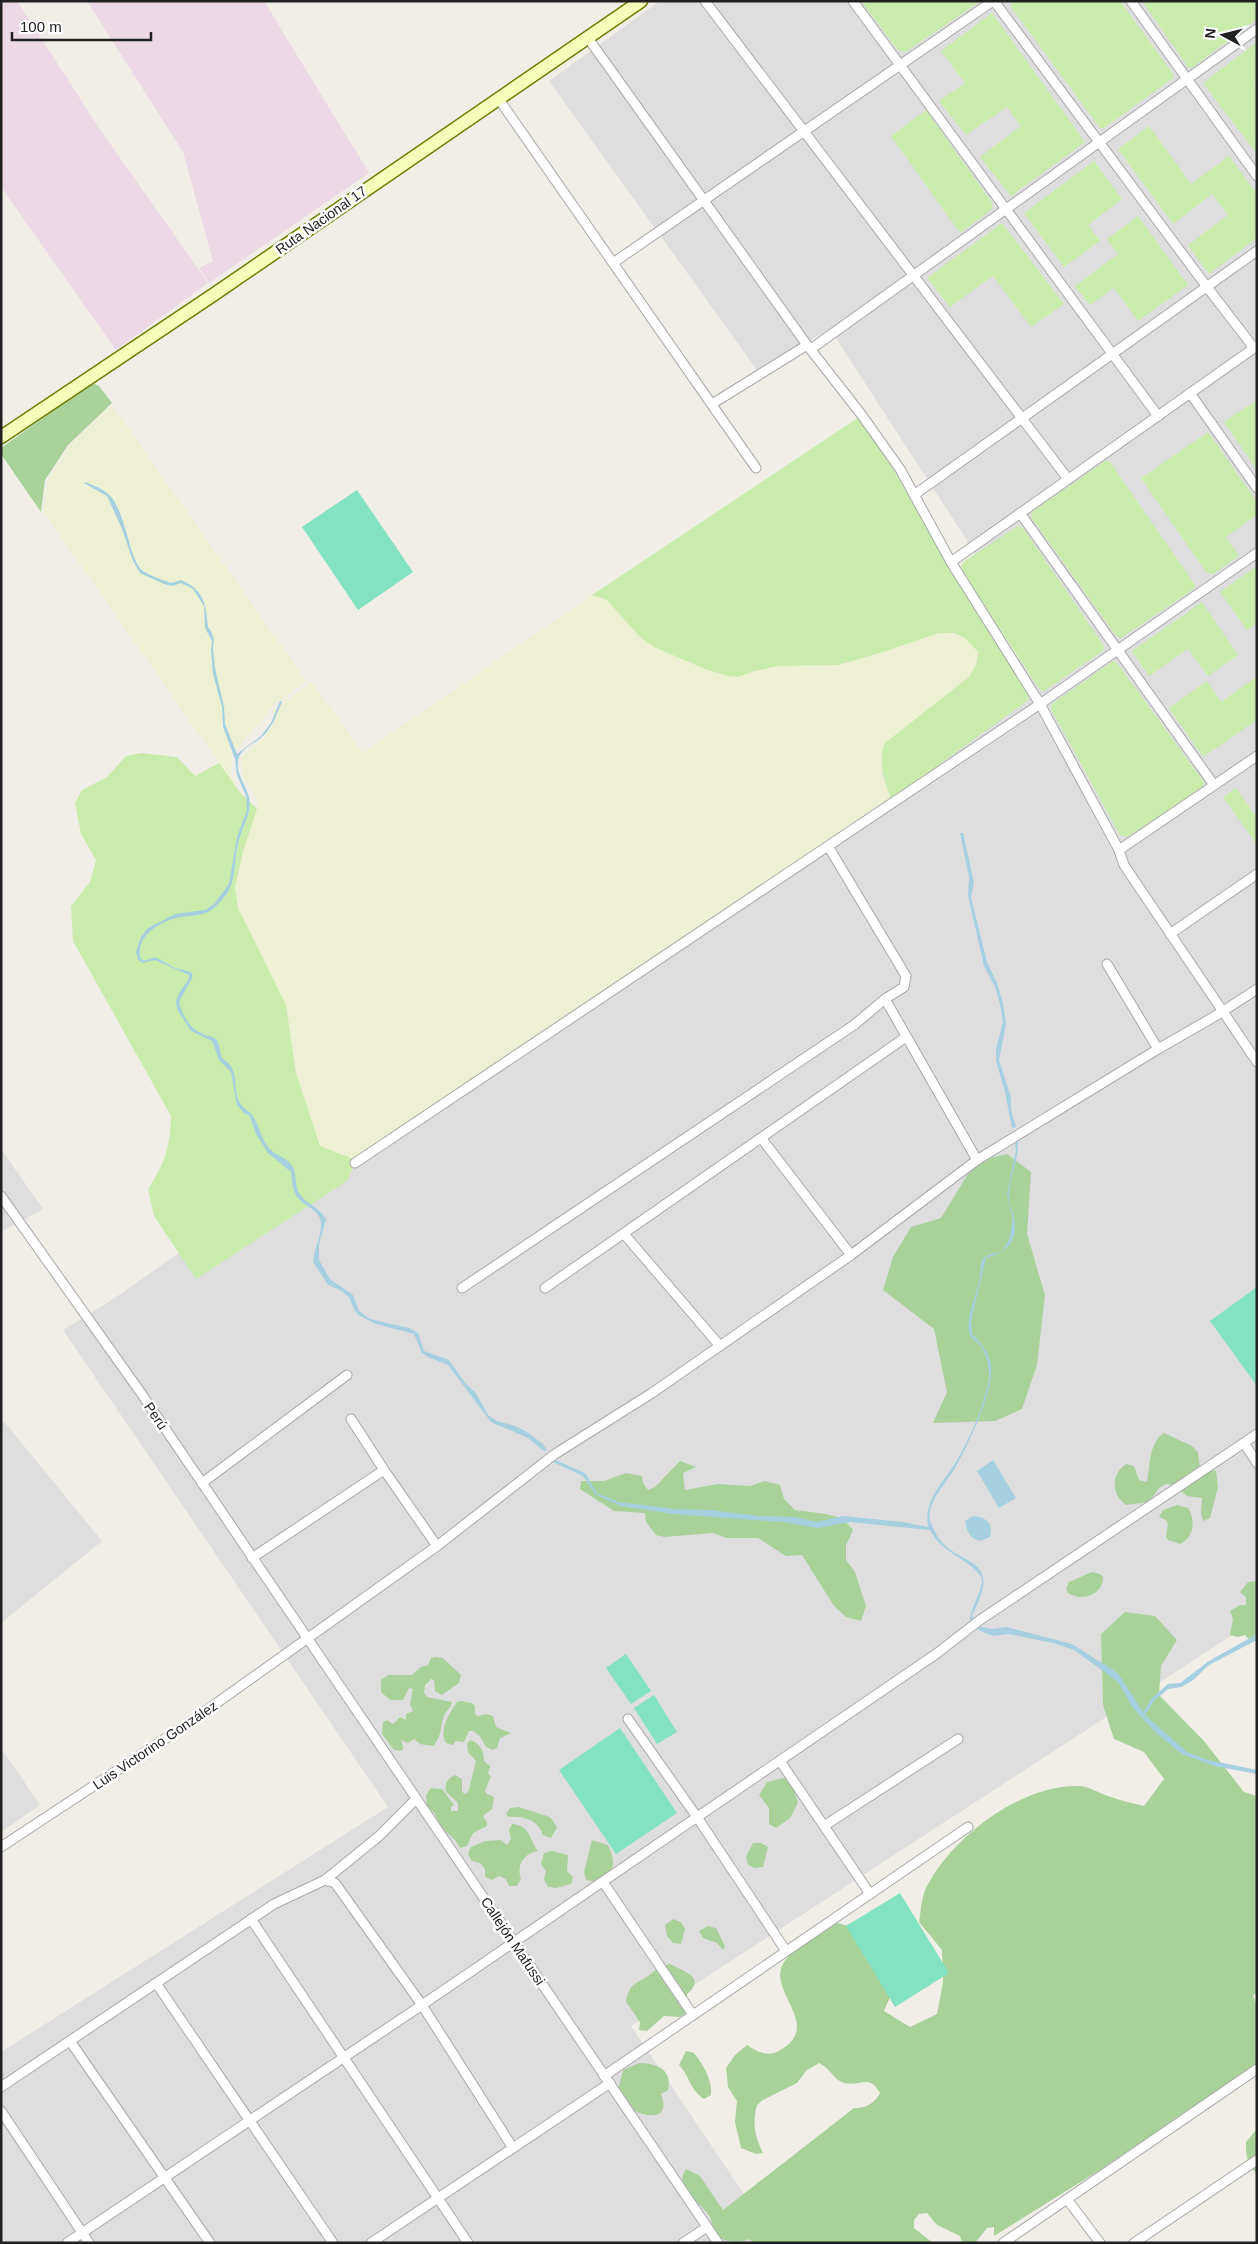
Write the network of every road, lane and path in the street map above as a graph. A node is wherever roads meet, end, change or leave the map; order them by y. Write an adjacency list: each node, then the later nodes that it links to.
1 (641, 1): 7 (street, Ruta Nacional 17)
2 (705, 1): 11 (street)
3 (853, 1): 8 (street)
4 (994, 1): 8 (street); 12 (street)
5 (1131, 1): 9 (street)
6 (1257, 29): 9 (street)
7 (588, 38): 10 (street, Ruta Nacional 17); 14 (street)
8 (900, 66): 11 (street); 15 (street)
9 (1187, 79): 12 (street); 13 (street)
10 (498, 98): 17 (street); 27 (street, Ruta Nacional 17)
11 (804, 132): 14 (street); 18 (street)
12 (1099, 142): 15 (street); 19 (street)
13 (1257, 176)
14 (703, 201): 17 (street); 20 (street)
15 (1006, 209): 18 (street); 22 (street)
16 (1257, 251): 19 (street)
17 (613, 263): 24 (street)
18 (913, 276): 20 (street); 26 (street)
19 (1206, 287): 21 (street); 22 (street)
20 (809, 347): 24 (street); 31 (street)
21 (1256, 347): 23 (street)
22 (1112, 354): 25 (street); 26 (street)
23 (1190, 393): 25 (street); 30 (street)
24 (712, 404): 28 (street)
25 (1158, 416): 29 (street)
26 (1022, 419): 29 (street); 31 (street)
27 (1, 437)
28 (756, 468)
29 (1068, 480): 32 (street)
30 (1257, 488)
31 (914, 495): 34 (street)
32 (1020, 513): 34 (street); 35 (street)
33 (1257, 553): 35 (street)
34 (951, 562): 36 (street)
35 (1118, 650): 36 (street); 38 (street)
36 (1040, 704): 39 (street); 40 (street)
37 (1257, 756): 38 (street)
38 (1214, 785): 40 (street)
39 (828, 846): 45 (street); 52 (street)
40 (1120, 850): 42 (street)
41 (1257, 874): 42 (street)
42 (1170, 934): 46 (street)
43 (1107, 964): 48 (street)
44 (1257, 989): 46 (street, Luis Victorino González)
45 (885, 999): 47 (street); 56 (street)
46 (1223, 1012): 48 (street, Luis Victorino González); 49 (street)
47 (906, 1037): 50 (street); 51 (street)
48 (1158, 1049): 51 (street, Luis Victorino González)
49 (1257, 1062)
50 (762, 1139): 54 (street); 55 (street)
51 (977, 1160): 55 (street, Luis Victorino González)
52 (355, 1163)
53 (1, 1196): 65 (street, Perú)
54 (624, 1234): 57 (street); 58 (street)
55 (851, 1256): 58 (street, Luis Victorino González)
56 (462, 1288)
57 (544, 1288)
58 (720, 1346): 66 (street, Luis Victorino González)
59 (346, 1374): 65 (street)
60 (351, 1419): 64 (street)
61 (1257, 1434): 62 (street)
62 (1244, 1443): 63 (street); 71 (street)
63 (1257, 1463)
64 (384, 1470): 66 (street); 67 (street)
65 (202, 1483): 67 (street, Perú)
66 (437, 1546): 68 (street, Luis Victorino González)
67 (252, 1558): 68 (street, Perú)
68 (307, 1638): 72 (street, Callejón Mafussi); 76 (street, Luis Victorino González)
69 (628, 1719): 73 (street)
70 (958, 1739): 74 (street)
71 (780, 1761): 73 (street); 74 (street)
72 (416, 1799): 77 (street); 81 (street, Callejón Mafussi)
73 (697, 1817): 78 (street); 82 (street)
74 (824, 1826): 79 (street)
75 (968, 1827): 79 (street)
76 (1, 1847)
77 (325, 1880): 80 (street); 84 (street)
78 (602, 1882): 81 (street); 85 (street)
79 (870, 1894): 82 (street)
80 (251, 1919): 83 (street); 87 (street)
81 (514, 1942): 84 (street); 89 (street, Callejón Mafussi)
82 (786, 1951): 85 (street)
83 (156, 1983): 86 (street); 92 (street)
84 (422, 2005): 87 (street); 93 (street)
85 (693, 2015): 89 (street)
86 (70, 2041): 90 (street); 95 (street)
87 (344, 2056): 92 (street); 96 (street)
88 (1257, 2070): 97 (street)
89 (607, 2079): 93 (street); 98 (street, Callejón Mafussi)
90 (1, 2087)
91 (1, 2111): 99 (street)
92 (250, 2120): 95 (street); 103 (street)
93 (512, 2148): 96 (street)
94 (1257, 2160): 110 (street)
95 (166, 2176): 99 (street); 102 (street)
96 (438, 2198): 104 (street); 105 (street)
97 (1066, 2200): 108 (street); 109 (street)
98 (707, 2227): 106 (street); 107 (street, Callejón Mafussi)
99 (82, 2233): 100 (street); 101 (street)
100 (67, 2243)
101 (89, 2243)
102 (210, 2243)
103 (333, 2243)
104 (371, 2243)
105 (468, 2243)
106 (683, 2243)
107 (718, 2243)
108 (1003, 2243)
109 (1100, 2243)
110 (1134, 2243)

